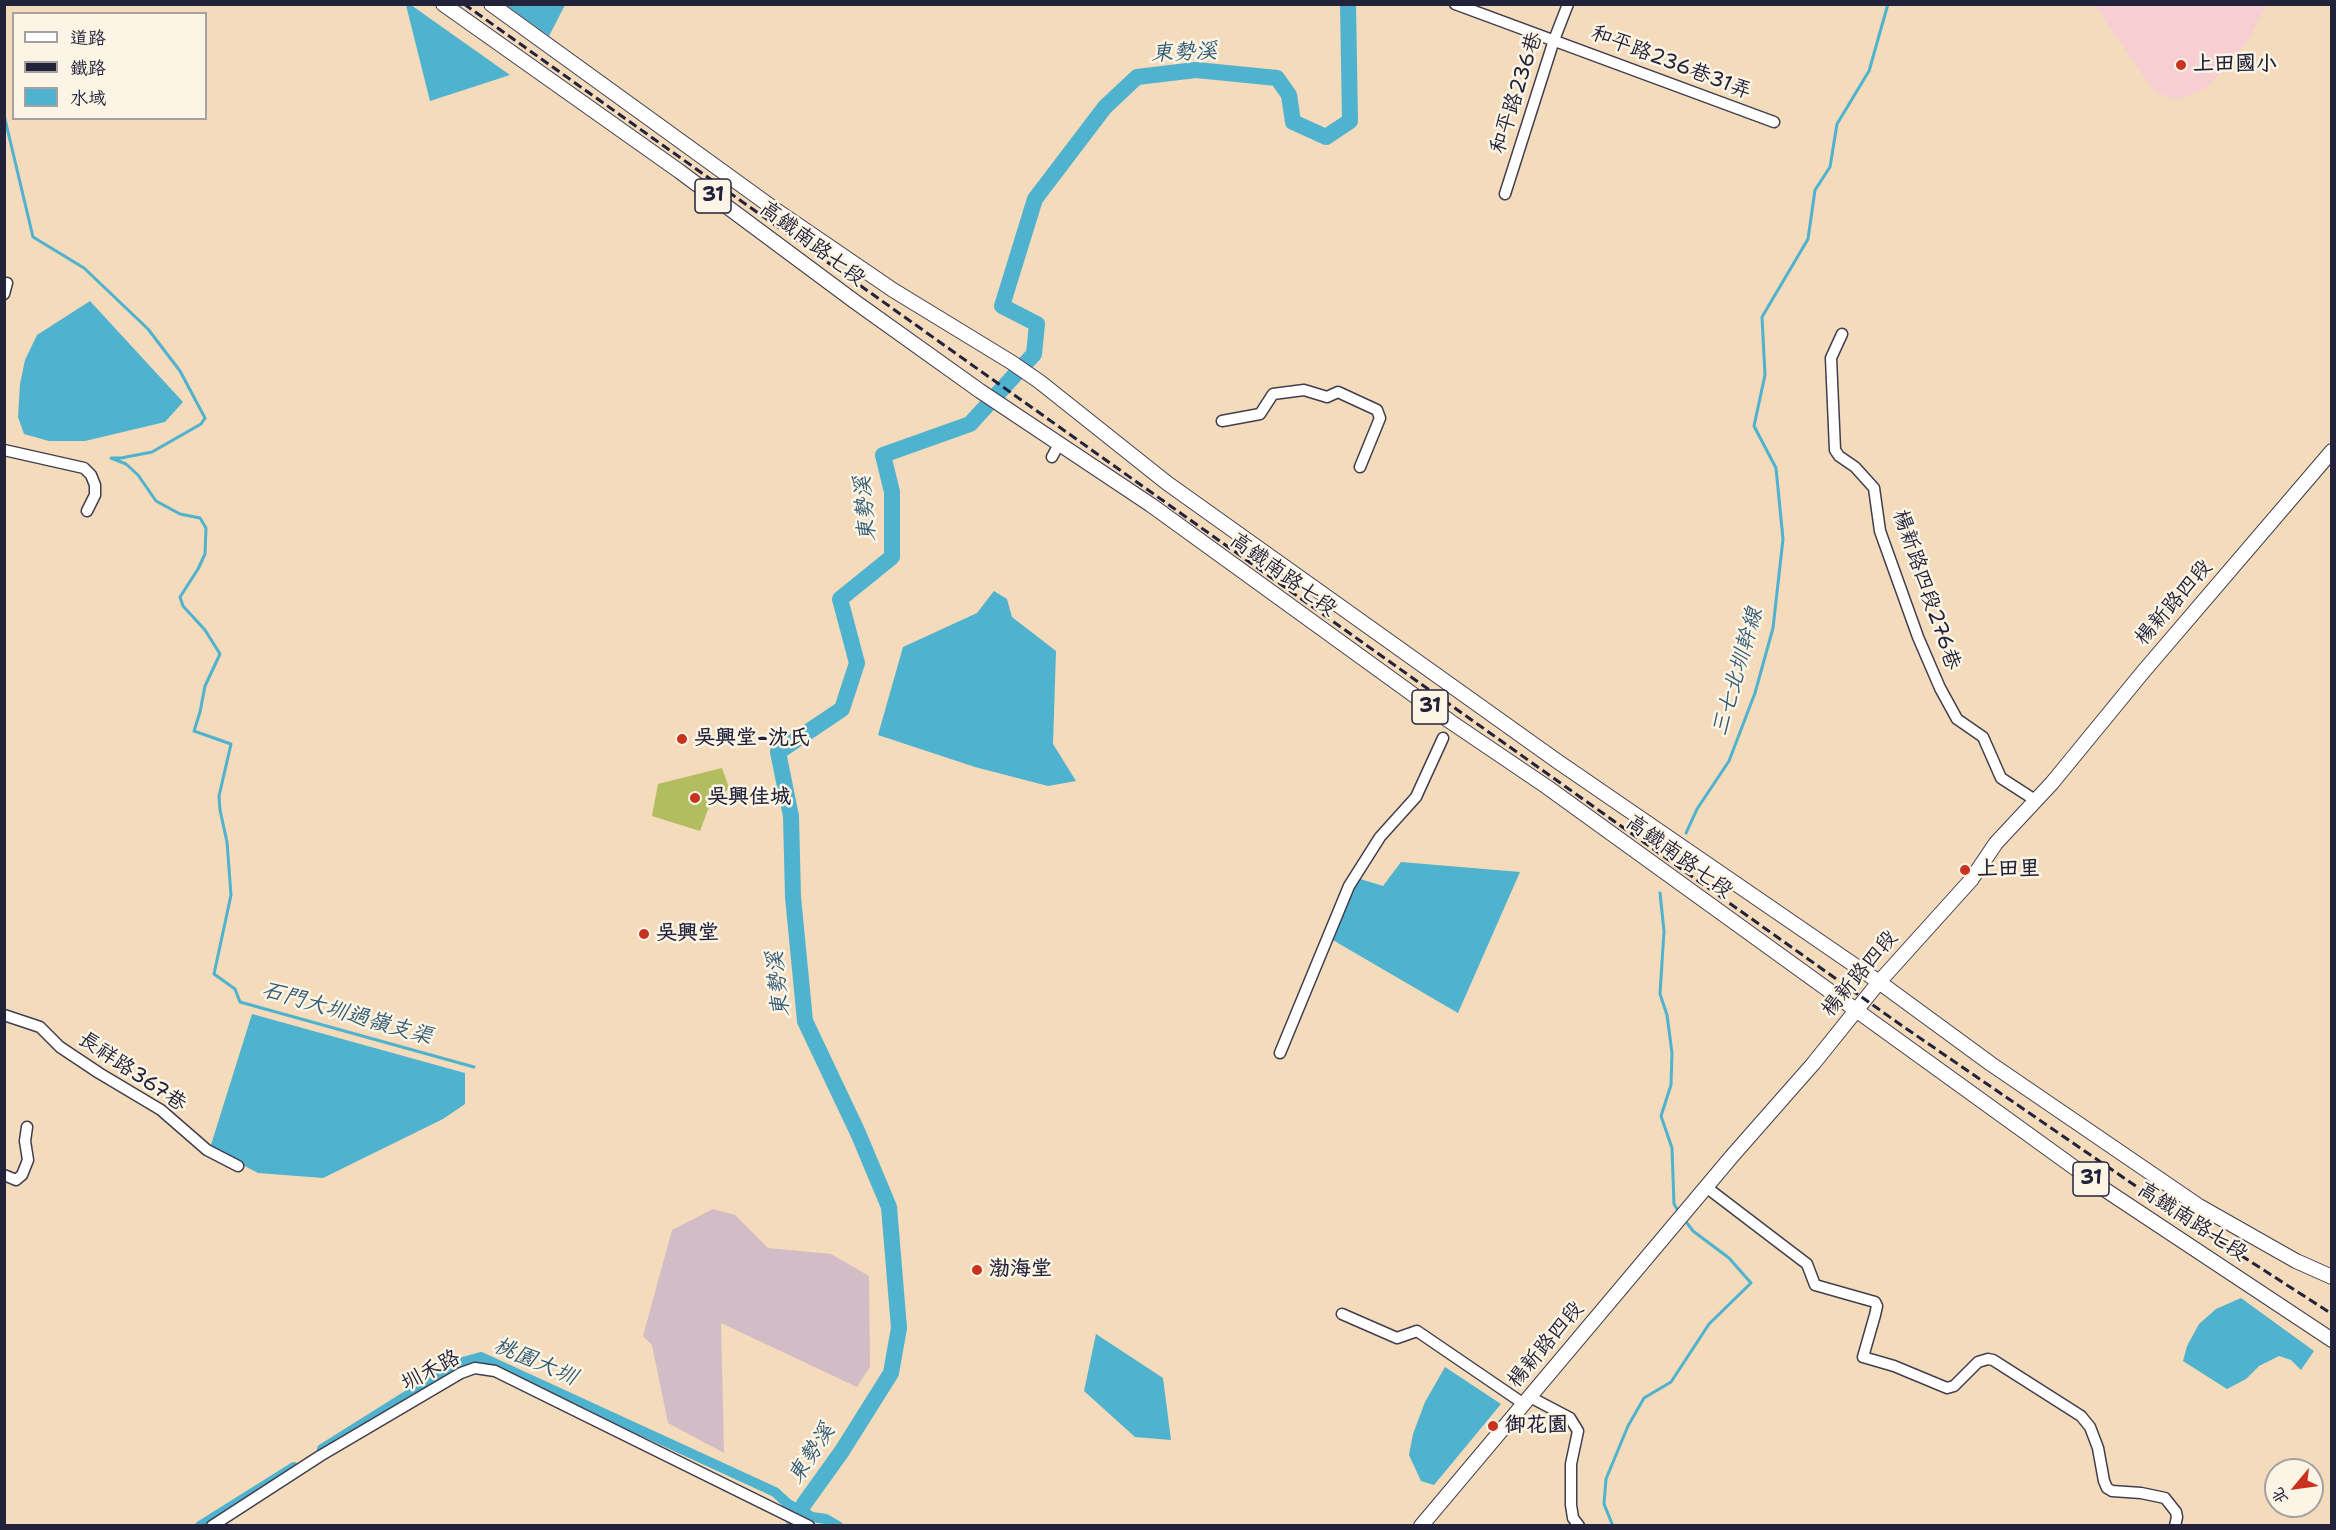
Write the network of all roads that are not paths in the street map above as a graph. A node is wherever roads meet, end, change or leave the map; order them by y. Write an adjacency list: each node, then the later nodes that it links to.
1 (443, 4): 10 (main road, 高鐵南路七段 / 31)
2 (491, 4): 18 (main road, 高鐵南路七段 / 31)
3 (1455, 4): 5 (street, 和平路236巷31弄)
4 (1568, 4): 5 (street, 和平路236巷)
5 (1554, 40): 6 (street, 和平路236巷31弄); 7 (street, 和平路236巷)
6 (1774, 122)
7 (1505, 194)
8 (1842, 334): 17 (street, 楊新路四段276巷)
9 (1222, 421): 14 (street)
10 (1059, 444): 13 (street); 19 (main road, 高鐵南路七段 / 31)
11 (4, 450): 15 (street)
12 (2331, 451): 17 (main road, 楊新路四段)
13 (1052, 457)
14 (1360, 467)
15 (87, 511)
16 (1443, 738): 21 (street)
17 (2035, 800): 18 (main road, 楊新路四段)
18 (1879, 982): 19 (main road, 楊新路四段); 26 (main road, 高鐵南路七段 / 31)
19 (1856, 1011): 25 (main road, 楊新路四段); 28 (main road, 高鐵南路七段 / 31)
20 (4, 1016): 23 (street, 長祥路367巷)
21 (1280, 1053)
22 (27, 1127): 24 (street)
23 (238, 1166)
24 (4, 1175)
25 (1706, 1187): 29 (main road, 楊新路四段); 34 (street)
26 (2331, 1277)
27 (1342, 1314): 29 (street)
28 (2331, 1340)
29 (1527, 1401): 32 (main road, 楊新路四段); 33 (street)
30 (212, 1526): 31 (street, 圳禾路)
31 (809, 1526)
32 (1421, 1526)
33 (1579, 1526)
34 (2175, 1526)

